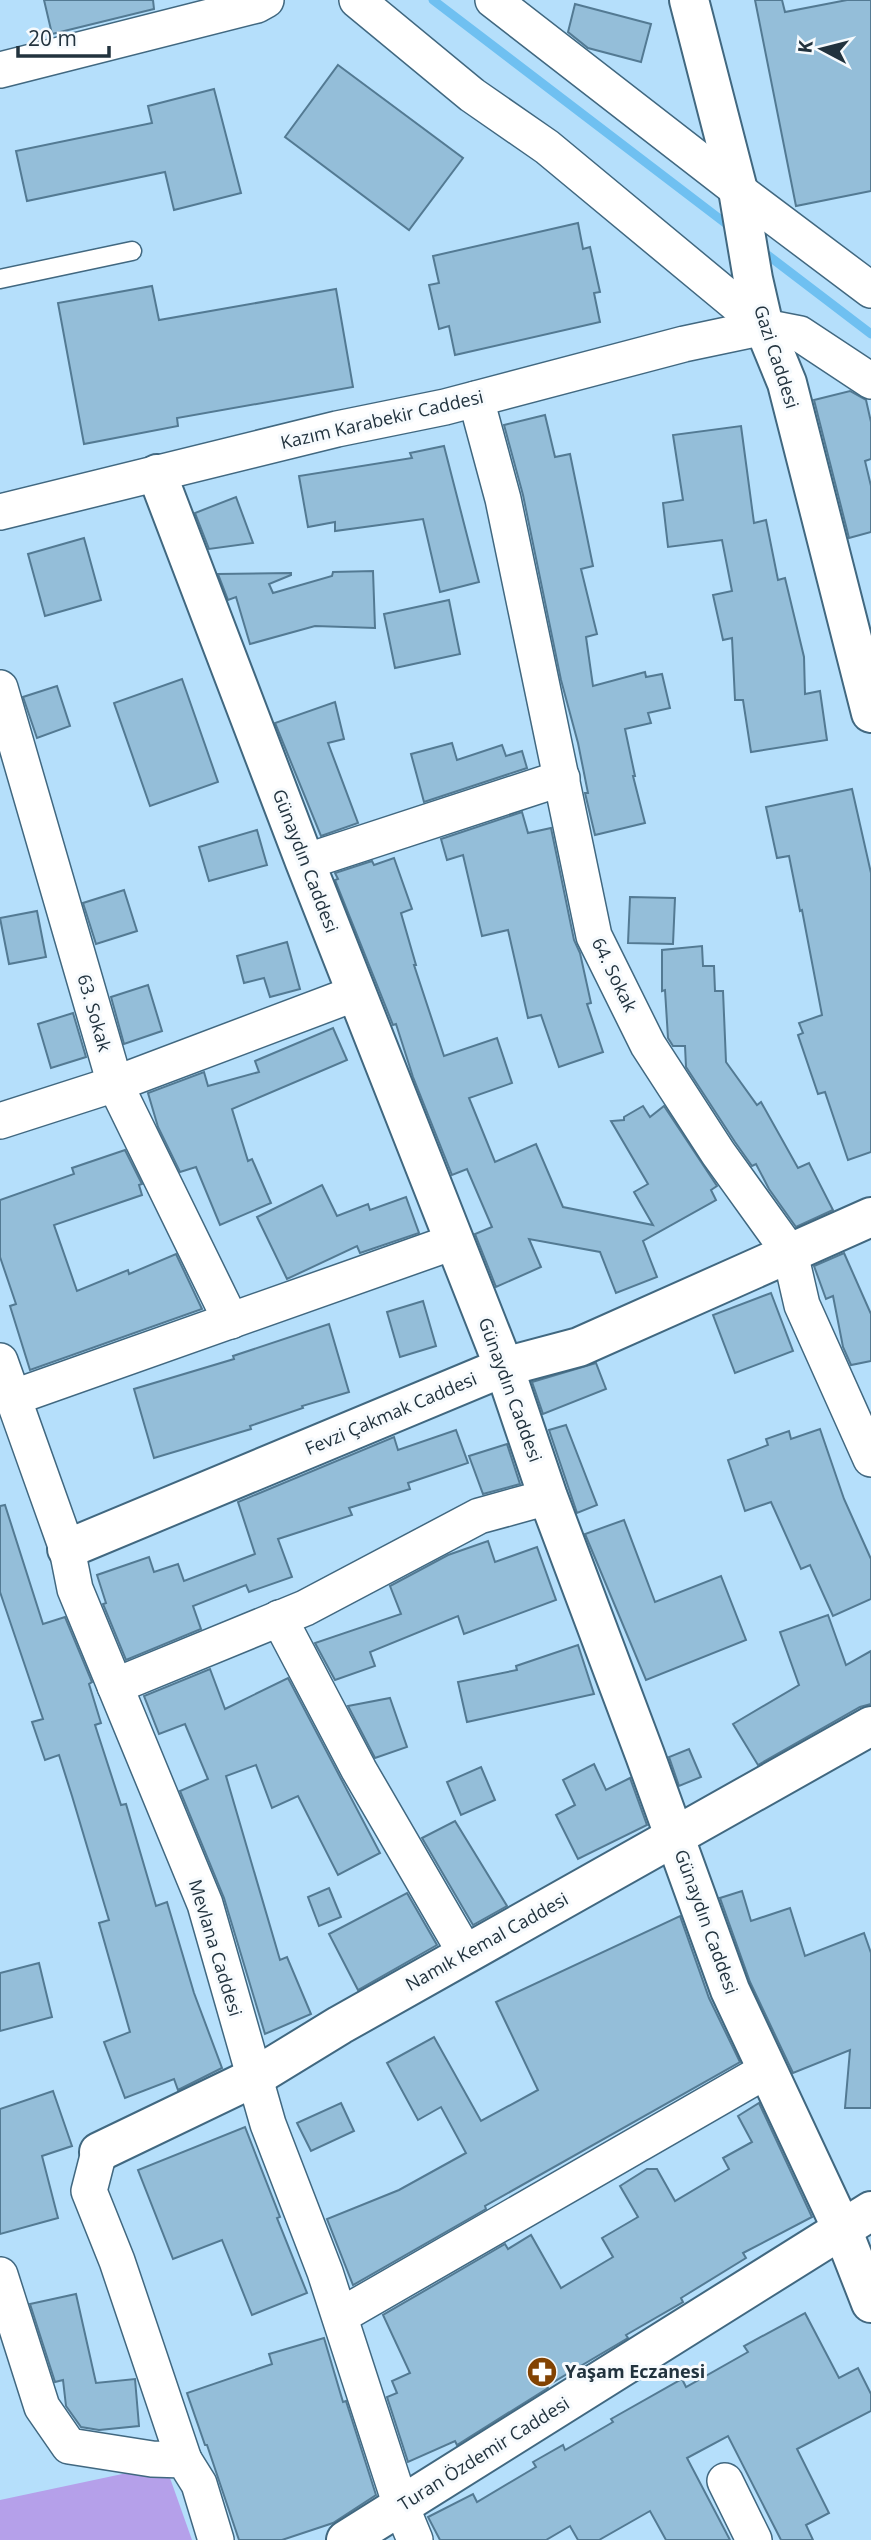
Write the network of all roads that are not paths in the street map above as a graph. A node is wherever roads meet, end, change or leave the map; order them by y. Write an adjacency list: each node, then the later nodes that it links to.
1 (266, 0): 5 (street)
2 (357, 0): 10 (street)
3 (493, 0): 6 (street)
4 (689, 0): 6 (street, Gazi Caddesi)
5 (0, 70)
6 (738, 190): 9 (street); 10 (street, Gazi Caddesi)
7 (132, 251): 8 (lane)
8 (0, 279)
9 (871, 290)
10 (764, 327): 11 (street); 12 (street, Kazım Karabekir Caddesi); 16 (street, Gazi Caddesi)
11 (871, 381)
12 (476, 399): 13 (street, Kazım Karabekir Caddesi); 17 (street, 64. Sokak)
13 (157, 474): 14 (street, Kazım Karabekir Caddesi); 18 (street, Günaydın Caddesi)
14 (0, 512)
15 (0, 688): 20 (street, 63. Sokak)
16 (871, 713)
17 (562, 778): 18 (street); 24 (street, 64. Sokak)
18 (305, 862): 19 (street, Günaydın Caddesi)
19 (356, 993): 20 (street); 23 (street, Günaydın Caddesi)
20 (115, 1084): 21 (street); 25 (street, 63. Sokak)
21 (0, 1121)
22 (871, 1217): 24 (street, Fevzi Çakmak Caddesi)
23 (453, 1242): 25 (street); 27 (street, Günaydın Caddesi)
24 (790, 1253): 27 (street, Fevzi Çakmak Caddesi); 29 (street, 64. Sokak)
25 (231, 1321): 28 (street)
26 (0, 1361): 28 (street, Mevlana Caddesi)
27 (504, 1367): 30 (street, Günaydın Caddesi); 31 (street, Fevzi Çakmak Caddesi)
28 (12, 1398): 31 (street, Mevlana Caddesi)
29 (871, 1459)
30 (548, 1497): 32 (street); 35 (street, Günaydın Caddesi)
31 (67, 1549): 33 (street, Mevlana Caddesi)
32 (279, 1618): 33 (street); 36 (street)
33 (115, 1686): 38 (street, Mevlana Caddesi)
34 (871, 1726): 35 (street, Namık Kemal Caddesi)
35 (675, 1836): 36 (street, Namık Kemal Caddesi); 37 (street, Günaydın Caddesi)
36 (466, 1954): 38 (street, Namık Kemal Caddesi)
37 (767, 2070): 40 (street, Günaydın Caddesi); 43 (street)
38 (255, 2077): 39 (street, Namık Kemal Caddesi); 43 (street, Mevlana Caddesi)
39 (99, 2152): 44 (street)
40 (856, 2220): 42 (street, Günaydın Caddesi); 46 (street, Turan Özdemir Caddesi)
41 (0, 2275): 44 (street)
42 (871, 2303)
43 (340, 2316): 46 (street, Mevlana Caddesi)
44 (184, 2460): 47 (street)
45 (726, 2481): 49 (street)
46 (408, 2523): 48 (street, Turan Özdemir Caddesi)
47 (216, 2540)
48 (346, 2540)
49 (754, 2540)

